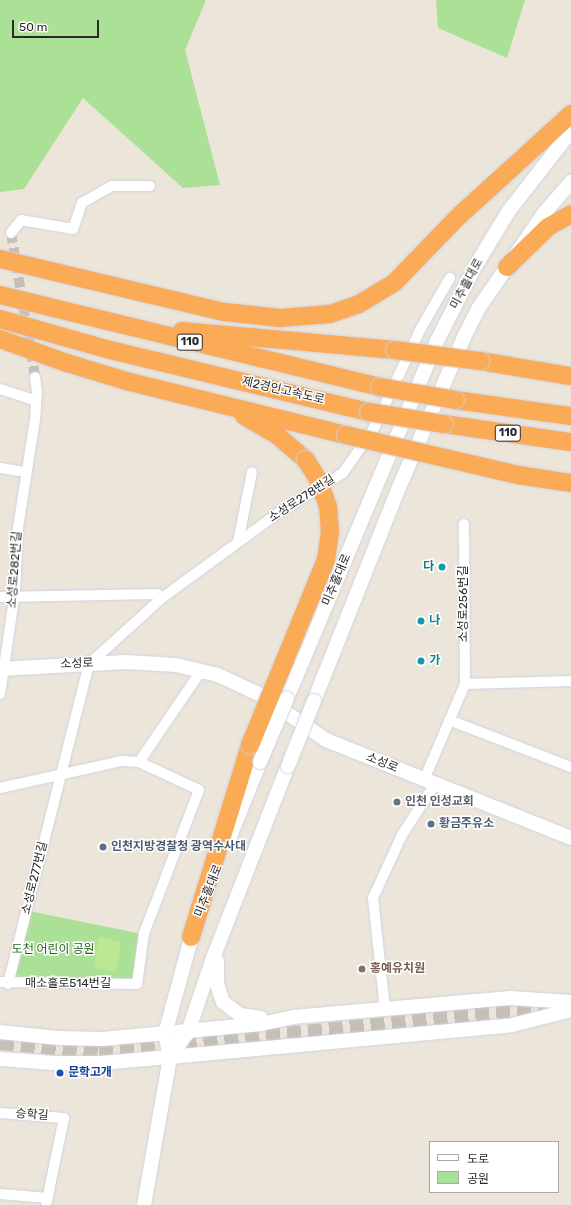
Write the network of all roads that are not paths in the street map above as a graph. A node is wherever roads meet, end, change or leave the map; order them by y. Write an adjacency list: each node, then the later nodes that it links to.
1 (571, 114): 7 (highway)
2 (571, 131): 43 (main road, 미추홀대로, bridge)
3 (571, 182): 8 (main road, 미추홀대로)
4 (150, 186): 6 (street)
5 (571, 214): 8 (highway)
6 (10, 233)
7 (0, 259)
8 (507, 267): 44 (main road, 미추홀대로, bridge)
9 (450, 278): 26 (street, 소성로278번길)
10 (0, 295): 12 (highway, 110)
11 (0, 319): 20 (highway, 제2경인고속도로 / 110, bridge)
12 (122, 326): 14 (highway, bridge); 19 (highway, 110, bridge)
13 (0, 339): 17 (highway)
14 (571, 376)
15 (34, 377): 18 (street, 소성로282번길)
16 (0, 389): 18 (street)
17 (201, 398): 24 (highway, bridge); 43 (highway, bridge)
18 (36, 400): 22 (street, 소성로282번길)
19 (571, 416)
20 (571, 442)
21 (0, 468): 22 (street)
22 (26, 472): 28 (street, 소성로282번길)
23 (252, 472): 26 (street)
24 (571, 483)
25 (464, 524): 34 (street, 소성로256번길)
26 (238, 542): 29 (street, 소성로278번길)
27 (0, 597): 28 (street)
28 (14, 597): 29 (street); 31 (street, 소성로282번길)
29 (162, 598): 30 (street, 소성로278번길)
30 (89, 664): 31 (main road, 소성로); 32 (main road, 소성로); 39 (street, 소성로277번길)
31 (3, 668): 35 (street)
32 (202, 671): 37 (street); 40 (main road, 소성로)
33 (571, 680): 34 (street)
34 (465, 684): 36 (street, 소성로256번길)
35 (0, 694)
36 (449, 720): 38 (street); 40 (street, 소성로256번길)
37 (139, 762): 39 (street); 45 (street, 매소홀로514번길)
38 (571, 767)
39 (61, 772): 41 (street); 45 (street, 소성로277번길)
40 (430, 782): 42 (main road, 소성로); 47 (street, 소성로256번길)
41 (0, 788)
42 (571, 838)
43 (191, 937): 53 (main road, 미추홀대로)
44 (219, 945): 49 (main road); 52 (main road, 미추홀대로)
45 (4, 983)
46 (571, 1002): 47 (main road)
47 (385, 1009): 49 (main road)
48 (571, 1010): 55 (main road)
49 (293, 1018): 50 (main road)
50 (261, 1024): 52 (main road); 55 (main road)
51 (0, 1032): 54 (main road)
52 (188, 1032): 53 (main road); 56 (main road, 미추홀대로)
53 (165, 1034): 54 (main road); 56 (main road, 미추홀대로)
54 (103, 1039): 58 (main road)
55 (265, 1048): 56 (main road)
56 (170, 1057): 58 (main road); 62 (main road, 미추홀대로)
57 (0, 1059): 58 (main road)
58 (101, 1063)
59 (0, 1113): 61 (street, 승학길)
60 (0, 1194): 61 (street)
61 (47, 1201)
62 (144, 1205)

